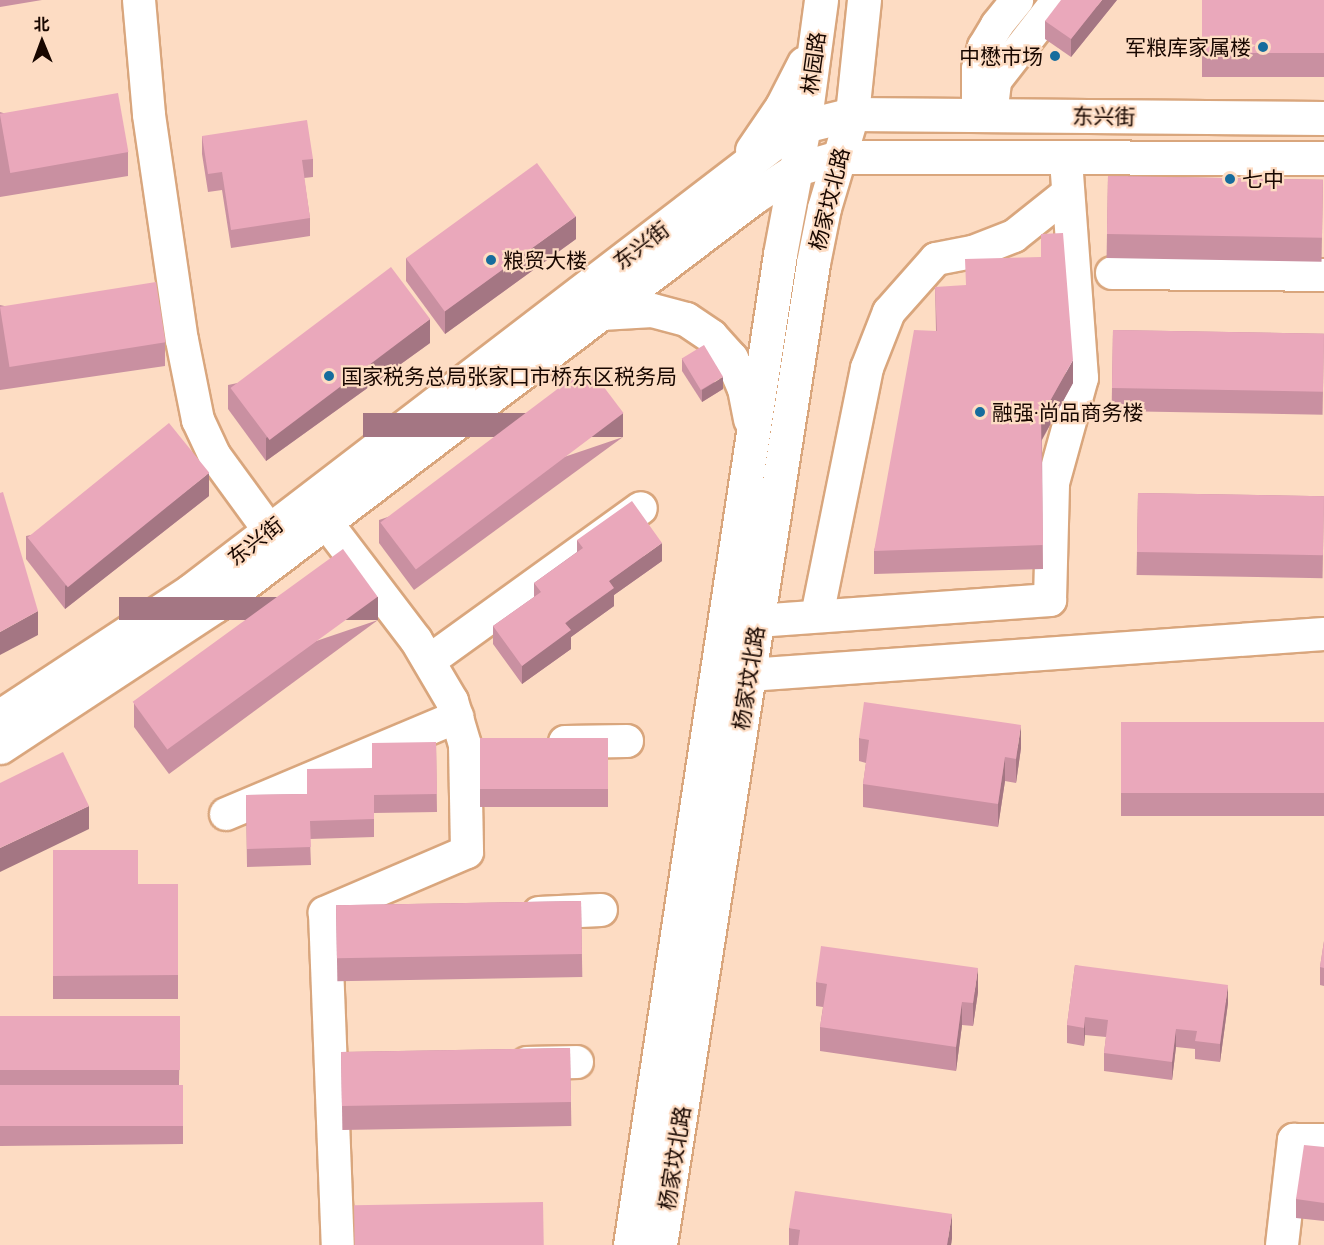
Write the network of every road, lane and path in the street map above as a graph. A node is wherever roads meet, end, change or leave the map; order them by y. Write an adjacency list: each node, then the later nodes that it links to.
1 (139, 0): 22 (street)
2 (864, 0): 6 (main road, 林园路)
3 (1017, 0): 7 (street)
4 (1058, 0): 7 (street)
5 (819, 15): 9 (main road, 林园路); 14 (main road)
6 (852, 114): 7 (main road, 东兴街); 9 (main road, 东兴街); 10 (main road, 杨家坟北路)
7 (984, 115): 8 (main road, 东兴街)
8 (1324, 118)
9 (804, 126): 13 (main road, 杨家坟北路); 14 (main road, 东兴街)
10 (839, 157): 11 (main road, 东兴街); 13 (main road, 东兴街); 24 (main road, 杨家坟北路)
11 (1066, 158): 12 (main road, 东兴街); 15 (street)
12 (1324, 158)
13 (797, 169): 18 (main road, 东兴街); 19 (main road, 杨家坟北路)
14 (729, 178): 22 (main road, 东兴街)
15 (1068, 193): 23 (street); 23 (street)
16 (1112, 273): 17 (street)
17 (1324, 275)
18 (600, 313): 19 (main road); 21 (main road, 东兴街)
19 (753, 432): 42 (main road, 杨家坟北路)
20 (642, 508): 26 (street)
21 (326, 522): 22 (main road, 东兴街); 26 (street)
22 (278, 540): 28 (main road, 东兴街); 32 (main road, 东兴街)
23 (817, 616): 24 (street)
24 (757, 621): 27 (main road, 杨家坟北路)
25 (1324, 634): 27 (street)
26 (429, 662): 29 (street)
27 (749, 675): 43 (main road, 杨家坟北路)
28 (0, 716)
29 (470, 735): 33 (street); 37 (street)
30 (627, 741): 31 (street)
31 (535, 743)
32 (0, 747)
33 (226, 814)
34 (601, 910): 35 (street)
35 (505, 914)
36 (385, 919): 37 (street)
37 (325, 922): 41 (street)
38 (577, 1062): 39 (street)
39 (495, 1064)
40 (1324, 1140): 44 (street)
41 (345, 1225)
42 (630, 1245)
43 (660, 1245)
44 (1282, 1245)

